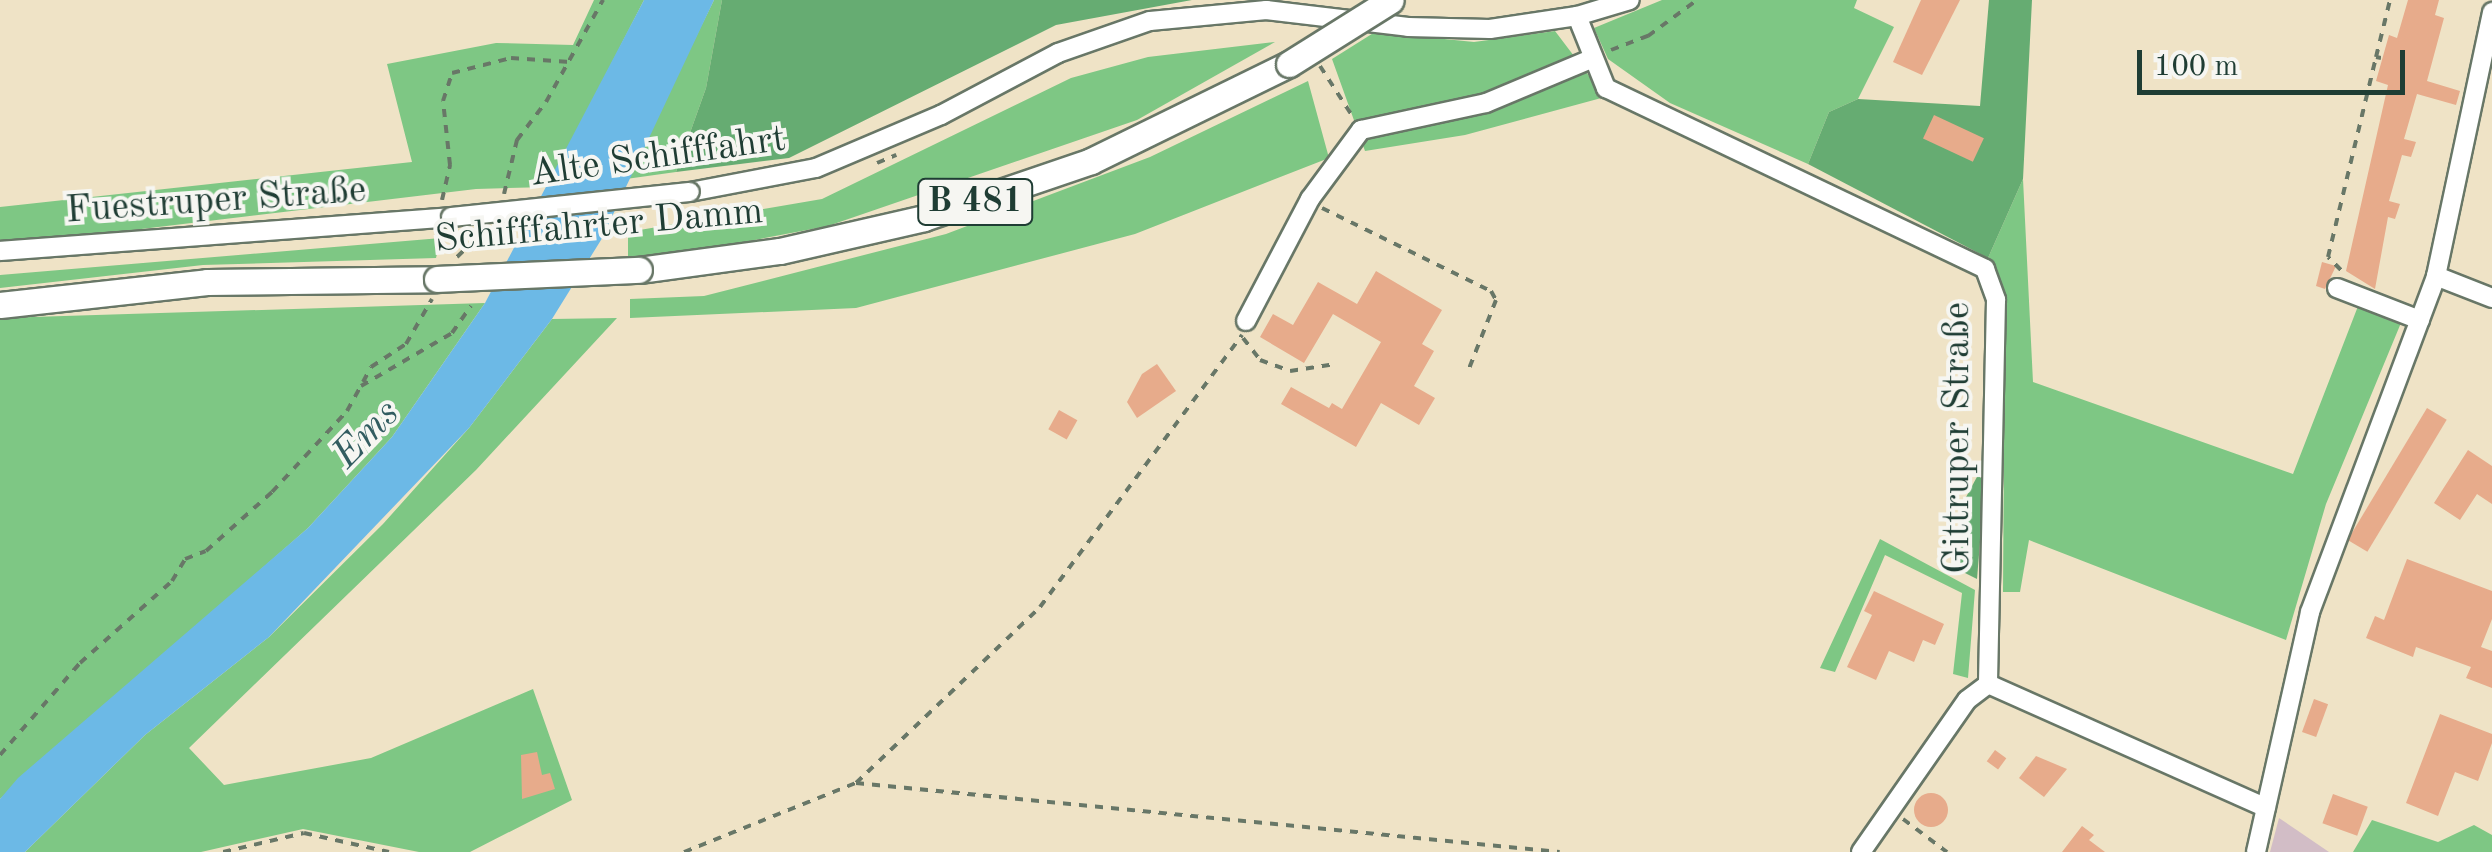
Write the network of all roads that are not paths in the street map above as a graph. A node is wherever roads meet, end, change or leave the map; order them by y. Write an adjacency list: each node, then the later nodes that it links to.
1 (1391, 0): 12 (highway, Schifffahrter Damm / B 481, bridge)
2 (1630, 0): 5 (street, Alte Schifffahrt)
3 (1323, 7): 5 (street, Alte Schifffahrt); 7 (street, Alte Schifffahrt, bridge)
4 (2492, 12): 9 (street)
5 (1577, 16): 6 (street, Gittruper Straße)
6 (1590, 60): 14 (street); 15 (street, Gittruper Straße)
7 (443, 212): 8 (street, Fuestruper Straße)
8 (0, 251)
9 (2436, 276): 11 (street); 13 (street)
10 (2337, 288): 13 (street)
11 (2492, 298)
12 (0, 304)
13 (2420, 320): 16 (street)
14 (1244, 328)
15 (1988, 684): 16 (street); 17 (street)
16 (2266, 808): 18 (street)
17 (1862, 852)
18 (2256, 852)

